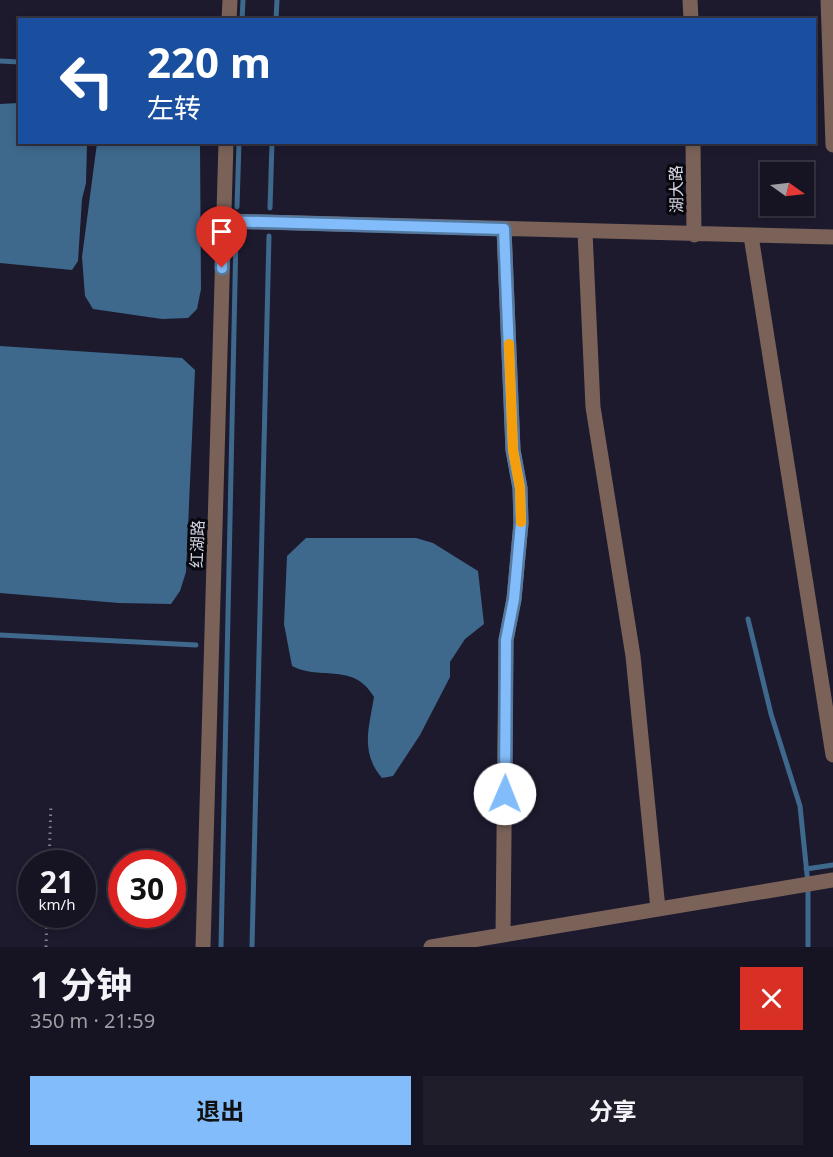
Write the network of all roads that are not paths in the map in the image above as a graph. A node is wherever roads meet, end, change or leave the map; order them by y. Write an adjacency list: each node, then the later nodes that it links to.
1 (230, 0): 4 (street)
2 (690, 0): 5 (street)
3 (828, 0): 8 (street)
4 (229, 18)
5 (691, 18)
6 (226, 144): 9 (street, 红湖路)
7 (693, 144): 12 (street, 湖大路)
8 (833, 145)
9 (224, 221): 10 (street); 19 (street, 红湖路)
10 (504, 229): 11 (street); 18 (street)
11 (585, 231): 12 (street); 17 (street)
12 (694, 235): 13 (street)
13 (751, 236): 14 (street); 15 (street)
14 (833, 237)
15 (833, 755)
16 (833, 880): 17 (street)
17 (658, 909): 18 (street)
18 (503, 935): 20 (street)
19 (203, 947)
20 (431, 947)

